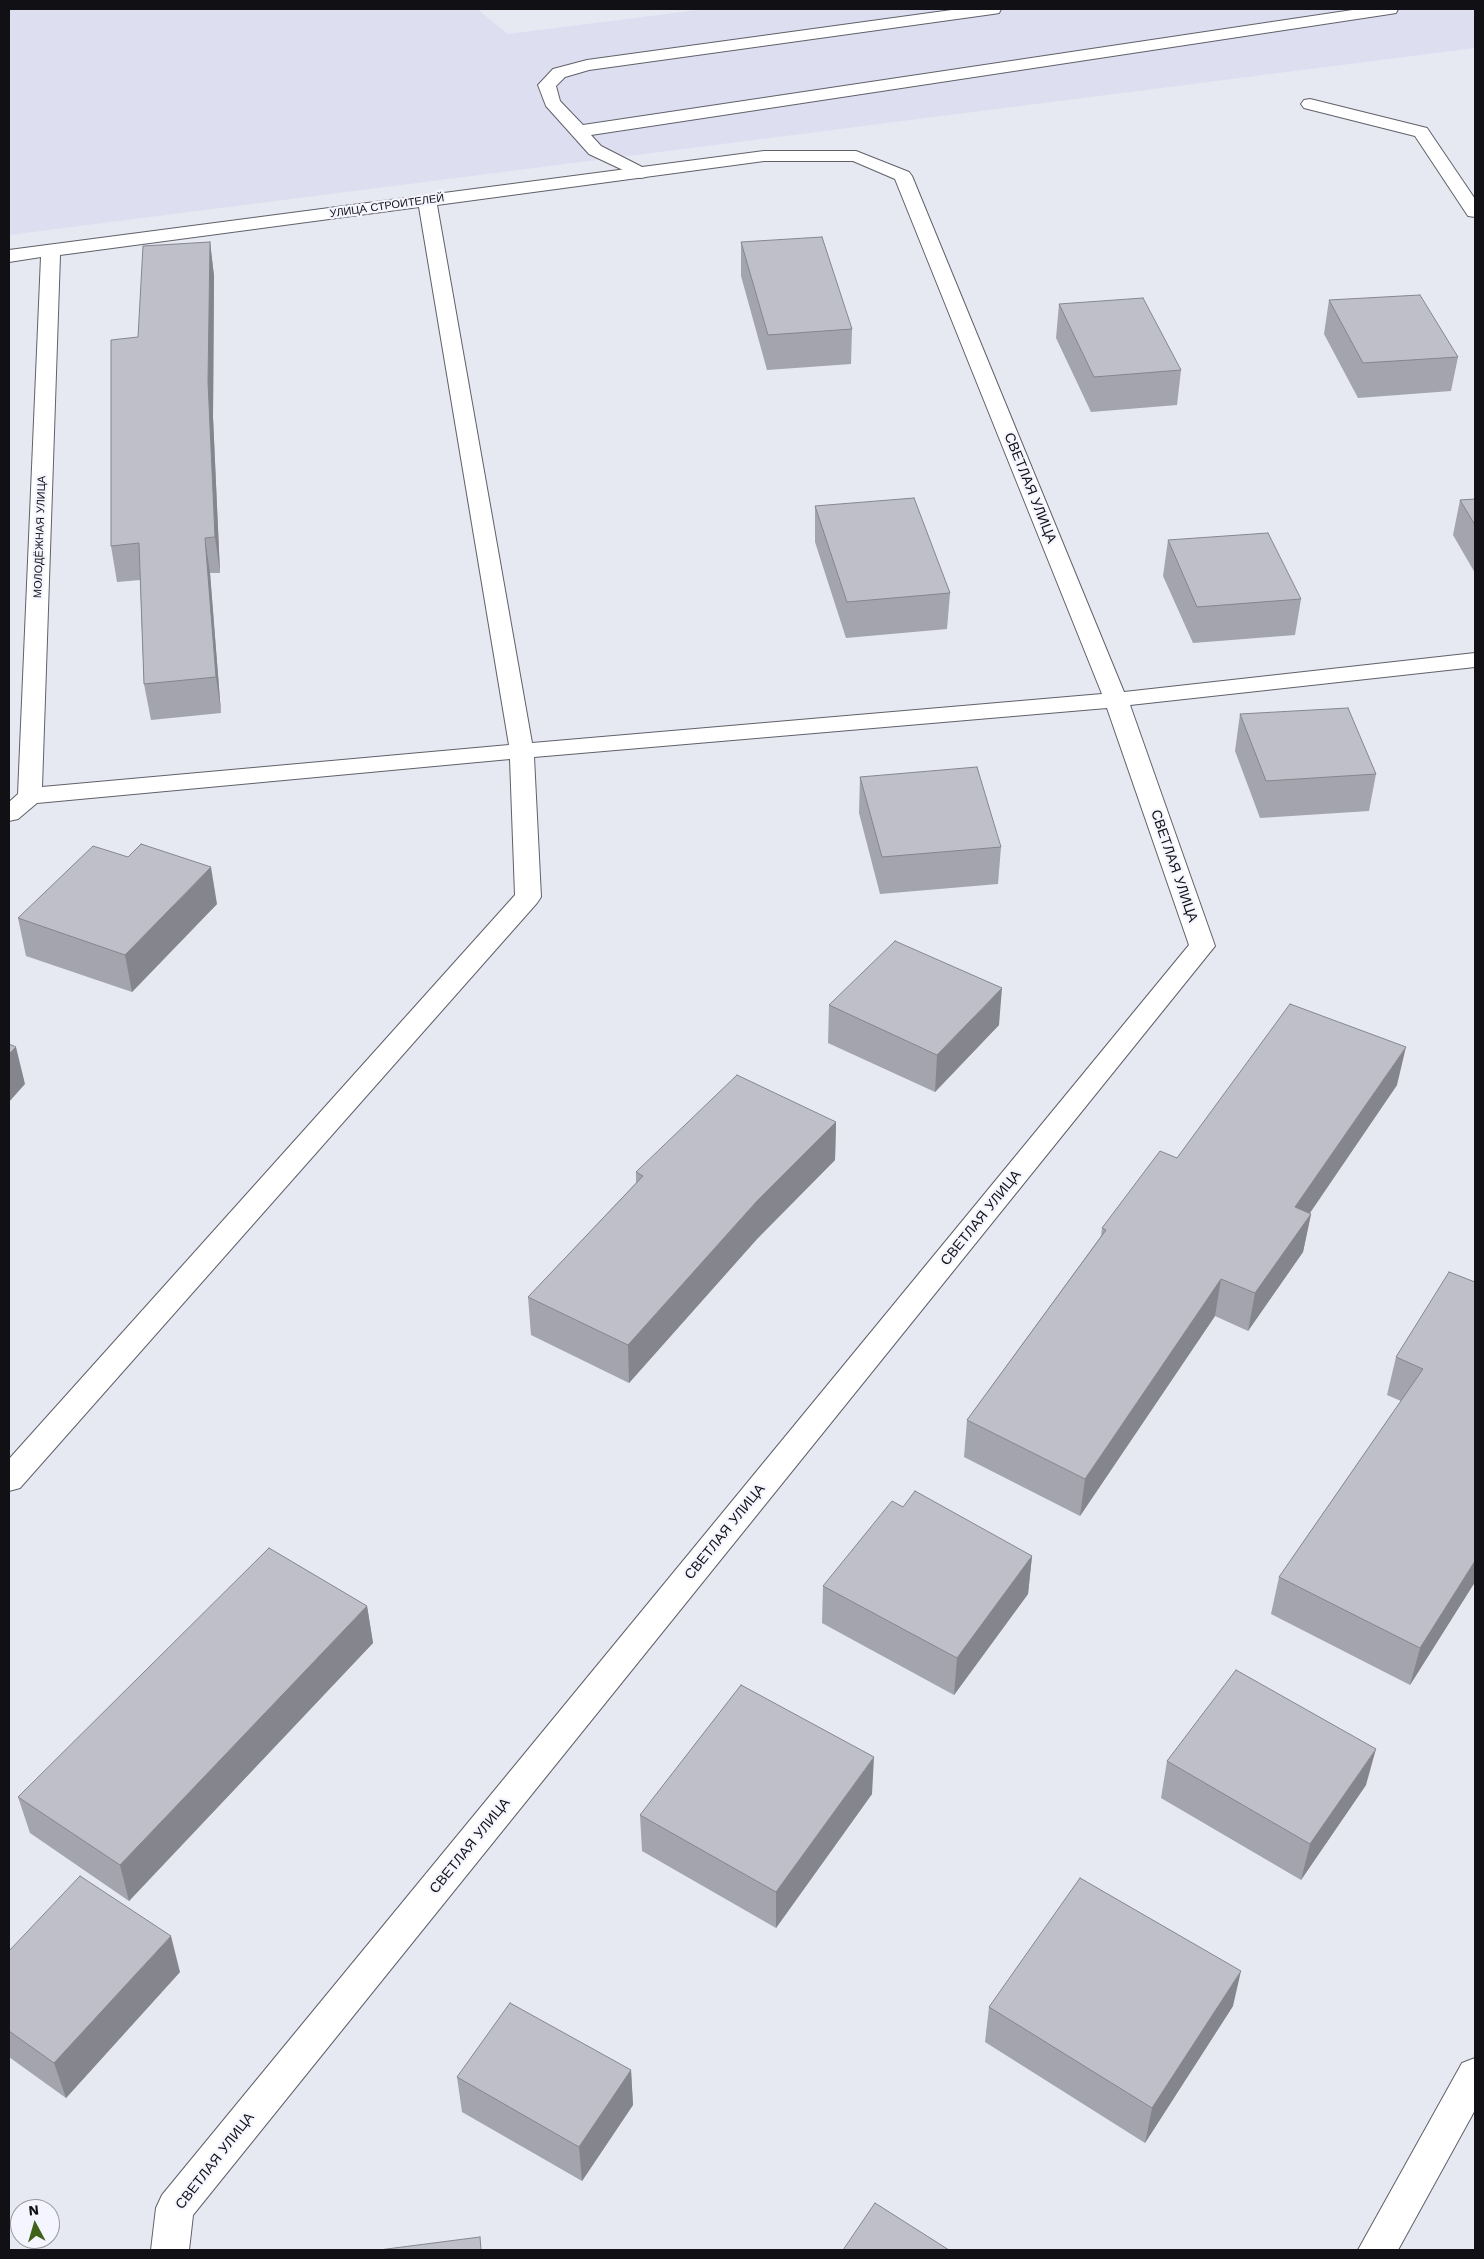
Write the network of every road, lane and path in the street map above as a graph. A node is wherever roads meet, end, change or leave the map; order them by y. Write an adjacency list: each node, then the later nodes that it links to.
1 (993, 9): 4 (street)
2 (1390, 9): 4 (street)
3 (1310, 104): 8 (street)
4 (580, 131): 6 (street)
5 (764, 156): 6 (street, УЛИЦА СТРОИТЕЛЕЙ); 12 (street, СВЕТЛАЯ УЛИЦА)
6 (640, 172): 7 (street, УЛИЦА СТРОИТЕЛЕЙ)
7 (426, 201): 9 (street, УЛИЦА СТРОИТЕЛЕЙ); 13 (street)
8 (1475, 212)
9 (51, 251): 10 (street, УЛИЦА СТРОИТЕЛЕЙ); 14 (street, МОЛОДЁЖНАЯ УЛИЦА)
10 (9, 256)
11 (1475, 660): 12 (street)
12 (1116, 700): 13 (street); 18 (street, СВЕТЛАЯ УЛИЦА)
13 (522, 751): 14 (street); 16 (street)
14 (30, 796): 15 (street)
15 (9, 814)
16 (9, 1479)
17 (1475, 2075): 19 (street)
18 (170, 2250)
19 (1377, 2250)

